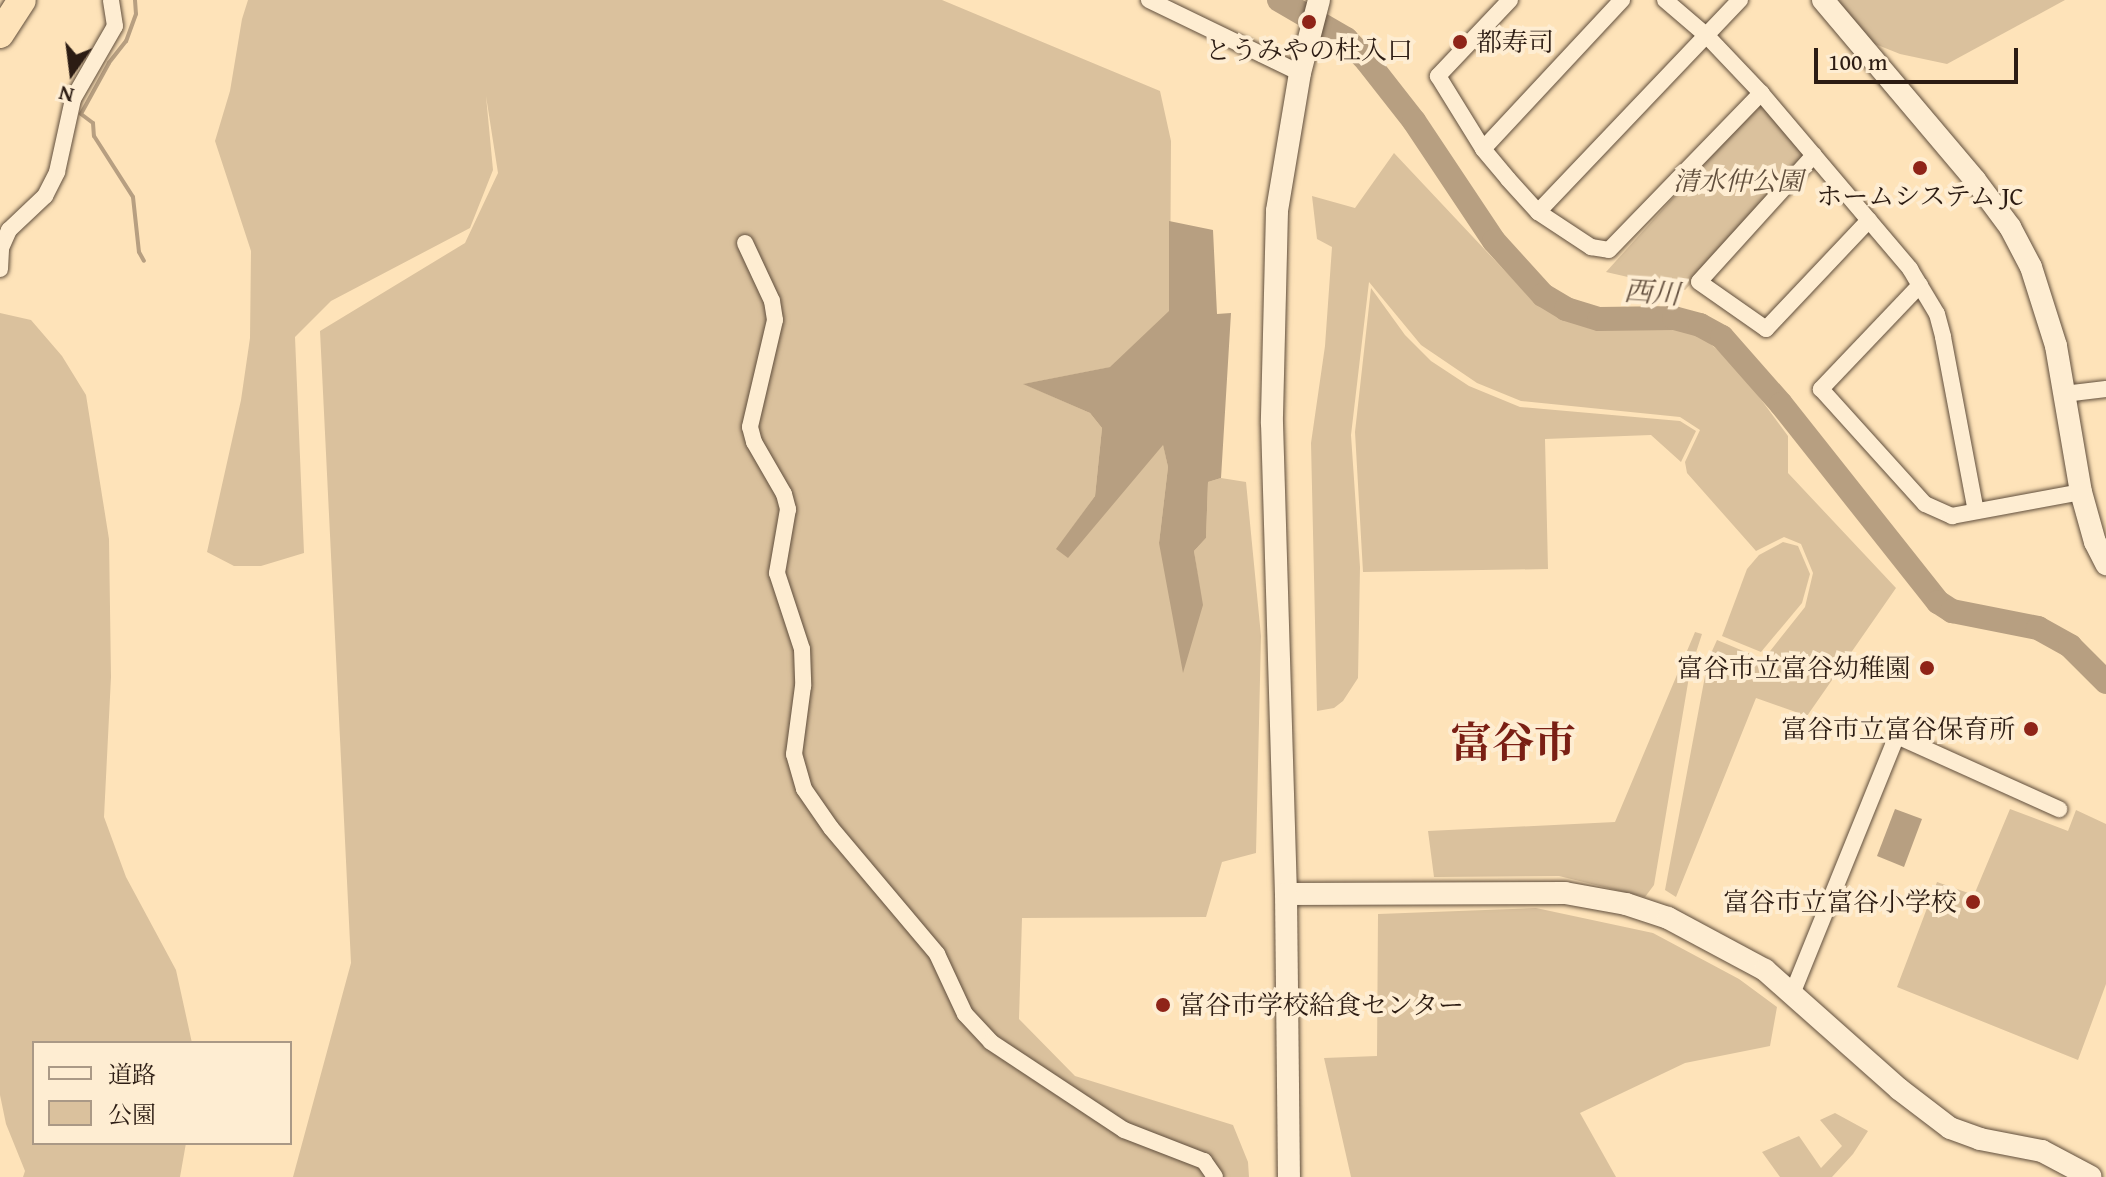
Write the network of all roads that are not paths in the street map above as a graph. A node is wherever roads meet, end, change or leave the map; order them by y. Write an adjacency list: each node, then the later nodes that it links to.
1 (22, 0): 10 (highway)
2 (111, 0): 19 (street)
3 (1149, 0): 12 (street)
4 (1319, 0): 12 (street)
5 (1510, 0): 14 (street)
6 (1622, 0): 14 (street)
7 (1665, 0): 11 (street)
8 (1740, 0): 11 (street)
9 (1823, 0): 22 (street)
10 (0, 34)
11 (1707, 36): 13 (street); 16 (street)
12 (1302, 62): 27 (street)
13 (1761, 93): 15 (street); 16 (street)
14 (1483, 149): 16 (street)
15 (1814, 155): 17 (street); 17 (street)
16 (1538, 212)
17 (1869, 220): 20 (street)
18 (745, 243): 29 (street)
19 (0, 269)
20 (1920, 285): 24 (street); 24 (street)
21 (2106, 389): 22 (street)
22 (2064, 394): 23 (street)
23 (2081, 492): 24 (street); 25 (street)
24 (1976, 511)
25 (2106, 564)
26 (2059, 809): 28 (street)
27 (1286, 894): 28 (street); 30 (street)
28 (1792, 994): 31 (street)
29 (1215, 1177)
30 (1289, 1177)
31 (2091, 1177)

